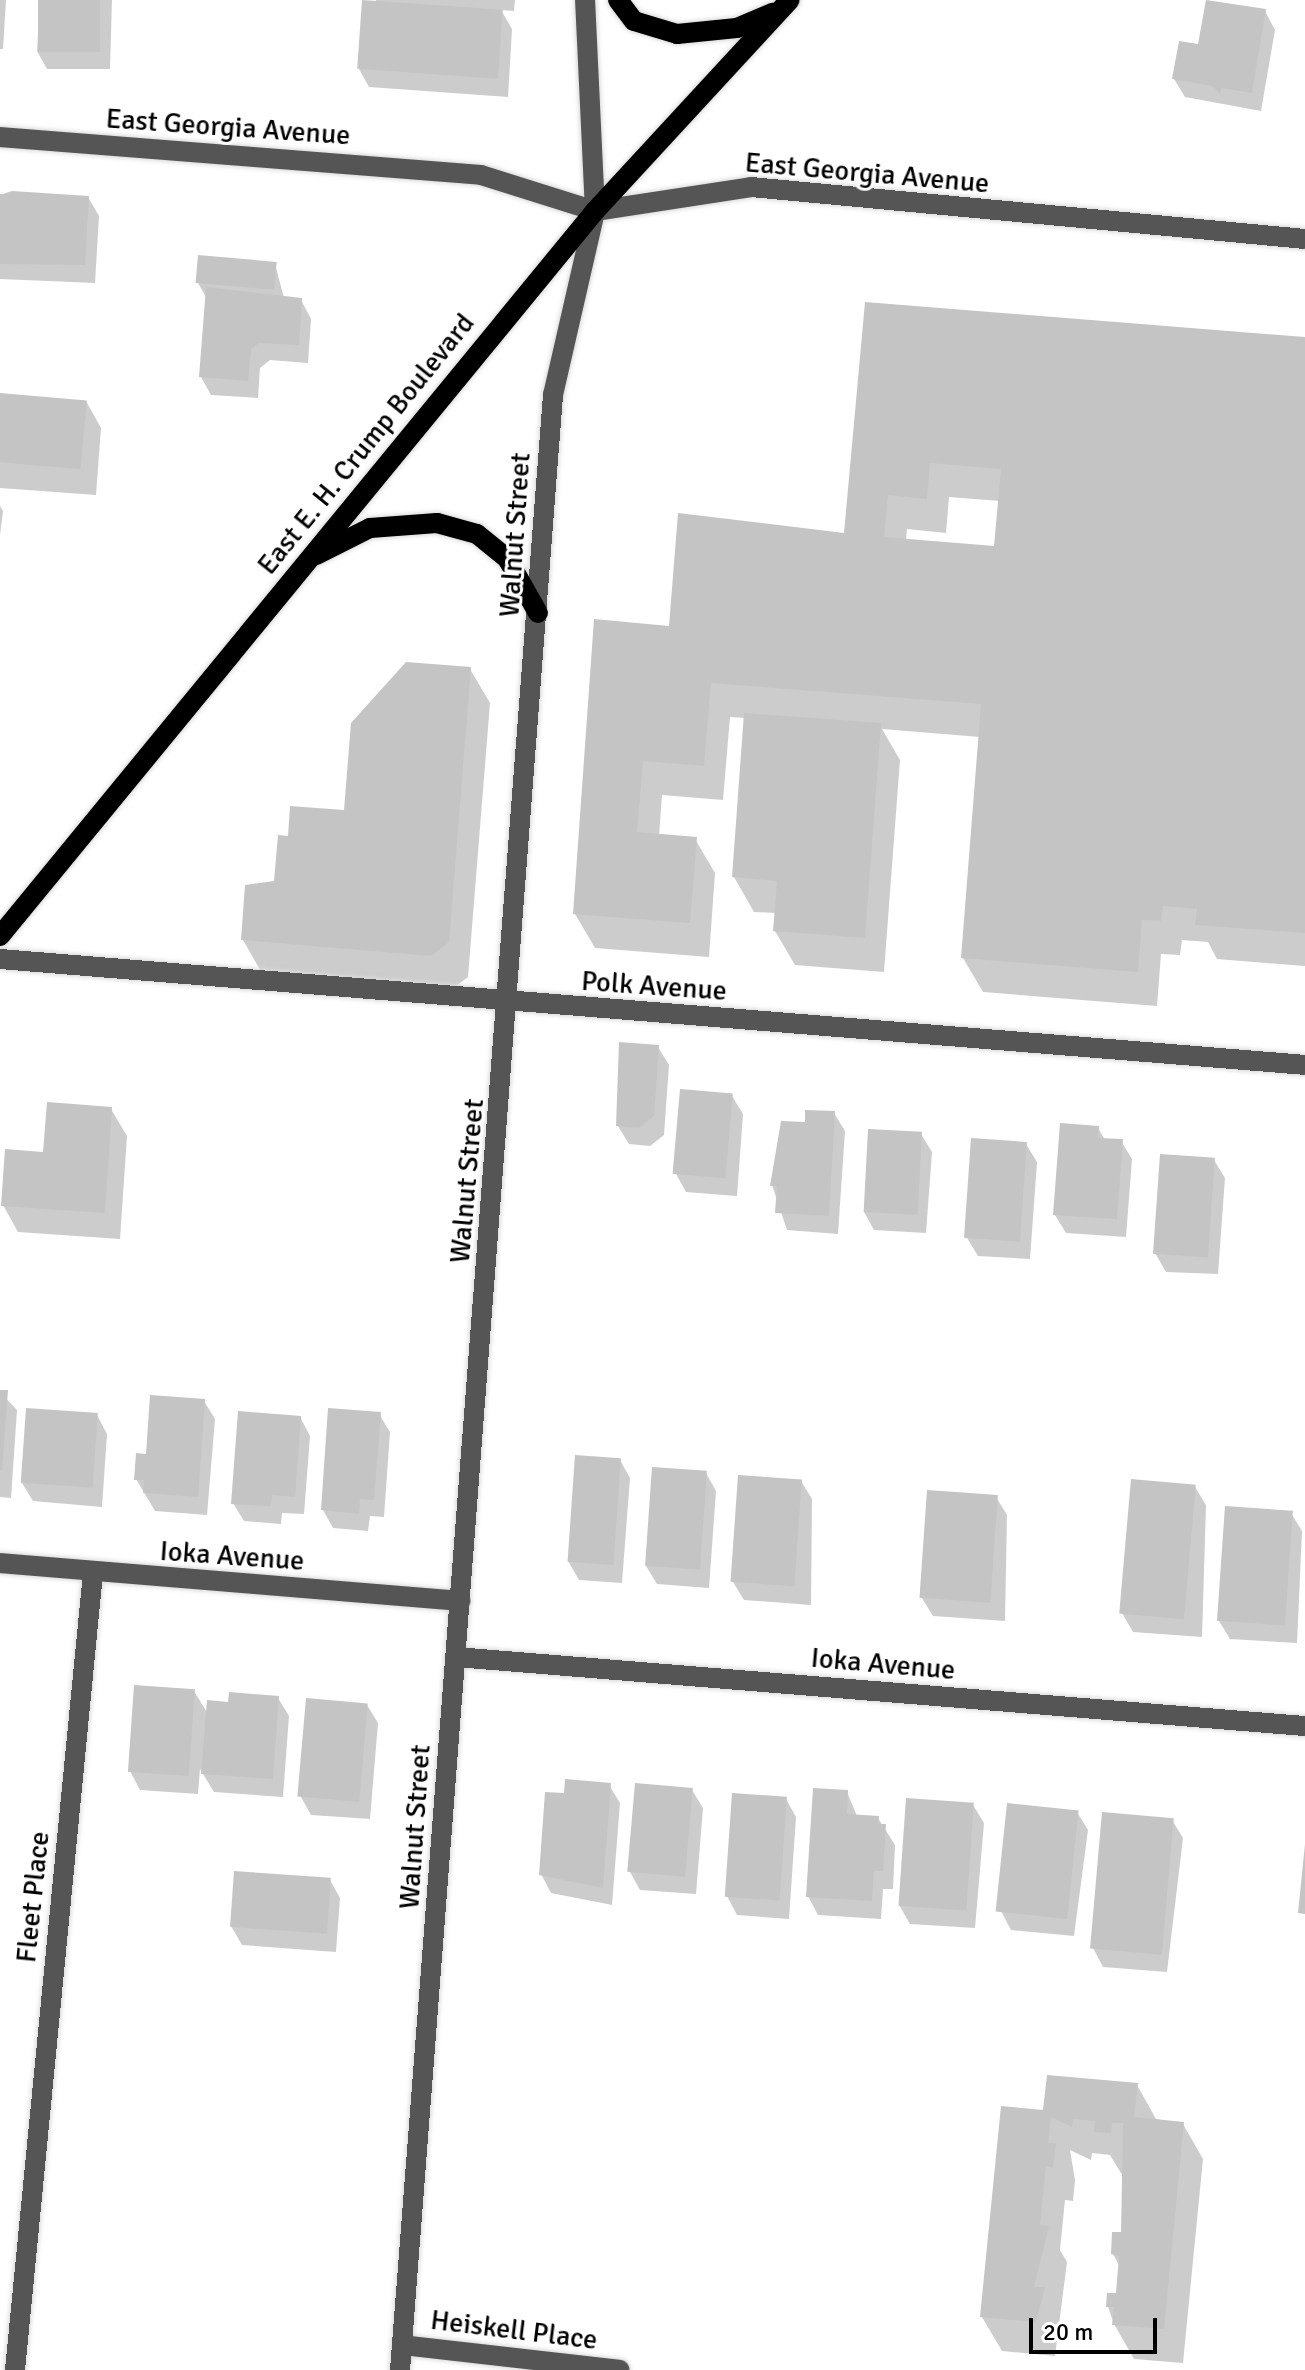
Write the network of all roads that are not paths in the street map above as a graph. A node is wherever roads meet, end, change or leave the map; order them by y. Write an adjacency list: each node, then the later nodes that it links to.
1 (585, 0): 5 (street, Walnut Street)
2 (618, 0): 3 (main road)
3 (785, 5): 5 (main road, East E. H. Crump Boulevard)
4 (0, 137): 5 (street, East Georgia Avenue)
5 (595, 211): 6 (street, East Georgia Avenue); 7 (main road, East E. H. Crump Boulevard); 8 (street, Walnut Street)
6 (1305, 239)
7 (309, 559): 8 (main road); 9 (main road, East E. H. Crump Boulevard)
8 (538, 613): 11 (street, Walnut Street)
9 (0, 936)
10 (0, 959): 11 (street, Polk Avenue)
11 (511, 1003): 12 (street, Polk Avenue); 15 (street, Walnut Street)
12 (1305, 1065)
13 (0, 1563): 14 (street, Ioka Avenue)
14 (93, 1573): 15 (street, Ioka Avenue); 19 (street, Fleet Place)
15 (460, 1601): 16 (street, Walnut Street)
16 (456, 1657): 17 (street, Ioka Avenue); 18 (street, Walnut Street)
17 (1305, 1726)
18 (402, 2345): 20 (street, Walnut Street); 21 (street, Heiskell Place)
19 (15, 2370)
20 (400, 2370)
21 (620, 2370)

